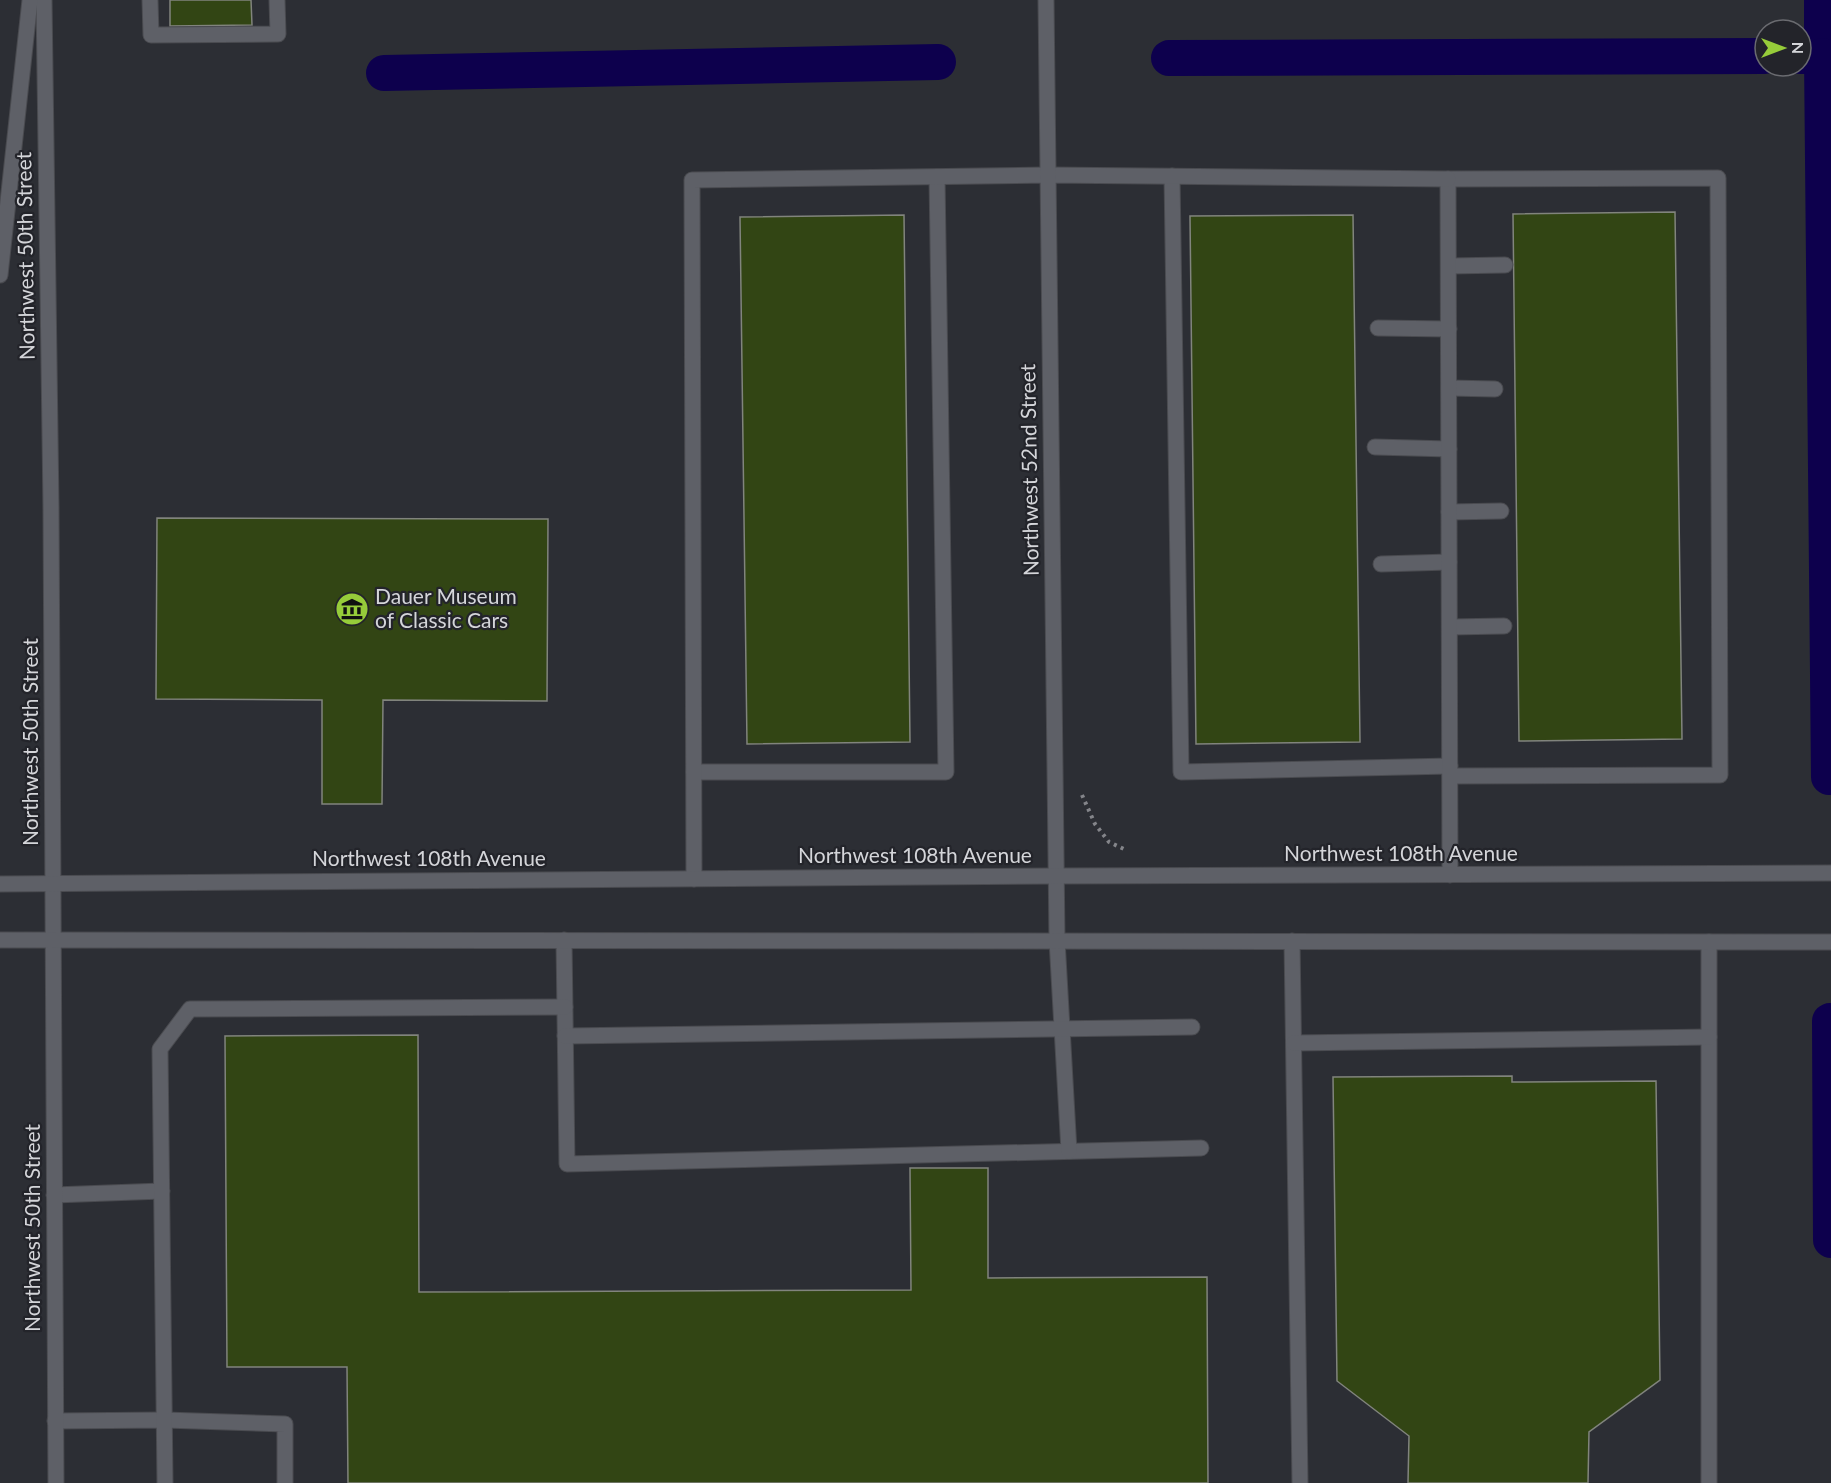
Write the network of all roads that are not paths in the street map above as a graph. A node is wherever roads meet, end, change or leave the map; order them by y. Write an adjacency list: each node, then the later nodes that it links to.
1 (30, 0): 12 (street, Northwest 50th Street)
2 (44, 0): 31 (street, Northwest 50th Street)
3 (150, 0): 4 (street)
4 (277, 0)
5 (1046, 0): 6 (street, Northwest 52nd Street)
6 (1048, 175): 7 (street); 8 (street); 29 (street, Northwest 52nd Street)
7 (1172, 176): 9 (street); 25 (street)
8 (936, 177): 26 (street); 26 (street)
9 (1448, 179): 11 (street); 25 (street)
10 (1505, 265): 11 (street)
11 (1449, 266): 14 (street)
12 (0, 275)
13 (1378, 328): 14 (street)
14 (1449, 330): 15 (street)
15 (1449, 388): 16 (street); 18 (street)
16 (1495, 389)
17 (1375, 447): 18 (street)
18 (1449, 449): 20 (street)
19 (1501, 511): 20 (street)
20 (1449, 512): 21 (street)
21 (1449, 562): 22 (street); 24 (street)
22 (1381, 564)
23 (1504, 626): 24 (street)
24 (1450, 627): 25 (street)
25 (1450, 771): 28 (street)
26 (694, 772): 30 (street)
27 (1831, 873): 28 (street, Northwest 108th Avenue)
28 (1450, 875): 29 (street, Northwest 108th Avenue)
29 (1055, 876): 30 (street, Northwest 108th Avenue); 36 (street, Northwest 52nd Street)
30 (694, 879): 31 (street, Northwest 108th Avenue)
31 (53, 883): 32 (street, Northwest 108th Avenue); 34 (street, Northwest 50th Street)
32 (0, 884)
33 (0, 940): 34 (street)
34 (53, 940): 35 (street); 49 (street, Northwest 50th Street)
35 (564, 940): 36 (street); 40 (street)
36 (1057, 940): 37 (street); 42 (street, Northwest 52nd Street)
37 (1292, 941): 38 (street); 45 (street)
38 (1708, 942): 39 (street); 44 (street)
39 (1831, 942)
40 (565, 1007): 43 (street); 48 (street)
41 (1192, 1026): 42 (street)
42 (1062, 1029): 43 (street); 47 (street, Northwest 52nd Street)
43 (565, 1036): 47 (street)
44 (1708, 1037): 45 (street); 56 (street)
45 (1294, 1043): 55 (street)
46 (1201, 1148): 47 (street)
47 (1069, 1151)
48 (162, 1191): 49 (street); 50 (street)
49 (54, 1196): 51 (street, Northwest 50th Street)
50 (165, 1420): 51 (street); 53 (street); 54 (street)
51 (56, 1421): 52 (street, Northwest 50th Street)
52 (56, 1483)
53 (165, 1483)
54 (285, 1483)
55 (1300, 1483)
56 (1708, 1483)

